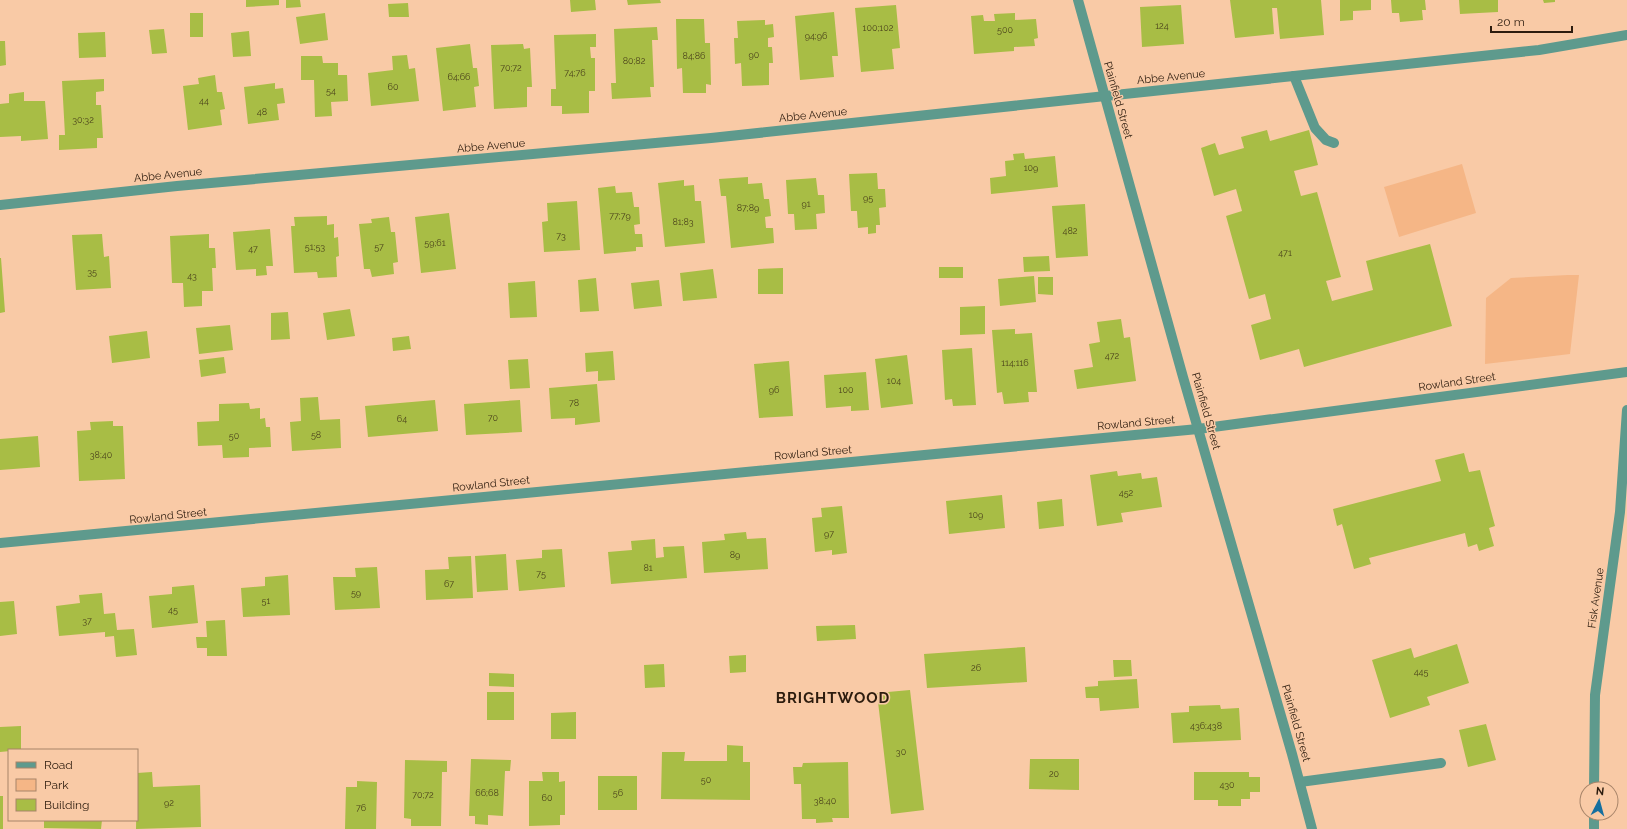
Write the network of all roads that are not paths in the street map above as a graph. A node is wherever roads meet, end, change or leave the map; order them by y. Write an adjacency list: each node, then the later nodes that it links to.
1 (1078, 0): 4 (street, Plainfield Street)
2 (1627, 34): 3 (street, Abbe Avenue)
3 (1294, 76): 4 (street, Abbe Avenue); 5 (street)
4 (1105, 96): 6 (street, Abbe Avenue); 9 (street, Plainfield Street)
5 (1334, 143)
6 (0, 205)
7 (1627, 372): 9 (street, Rowland Street)
8 (1627, 410): 12 (street, Fisk Avenue)
9 (1198, 429): 10 (street, Rowland Street); 13 (street, Plainfield Street)
10 (0, 544)
11 (1441, 763): 13 (street)
12 (1594, 781)
13 (1300, 782): 14 (street, Plainfield Street)
14 (1312, 829)

